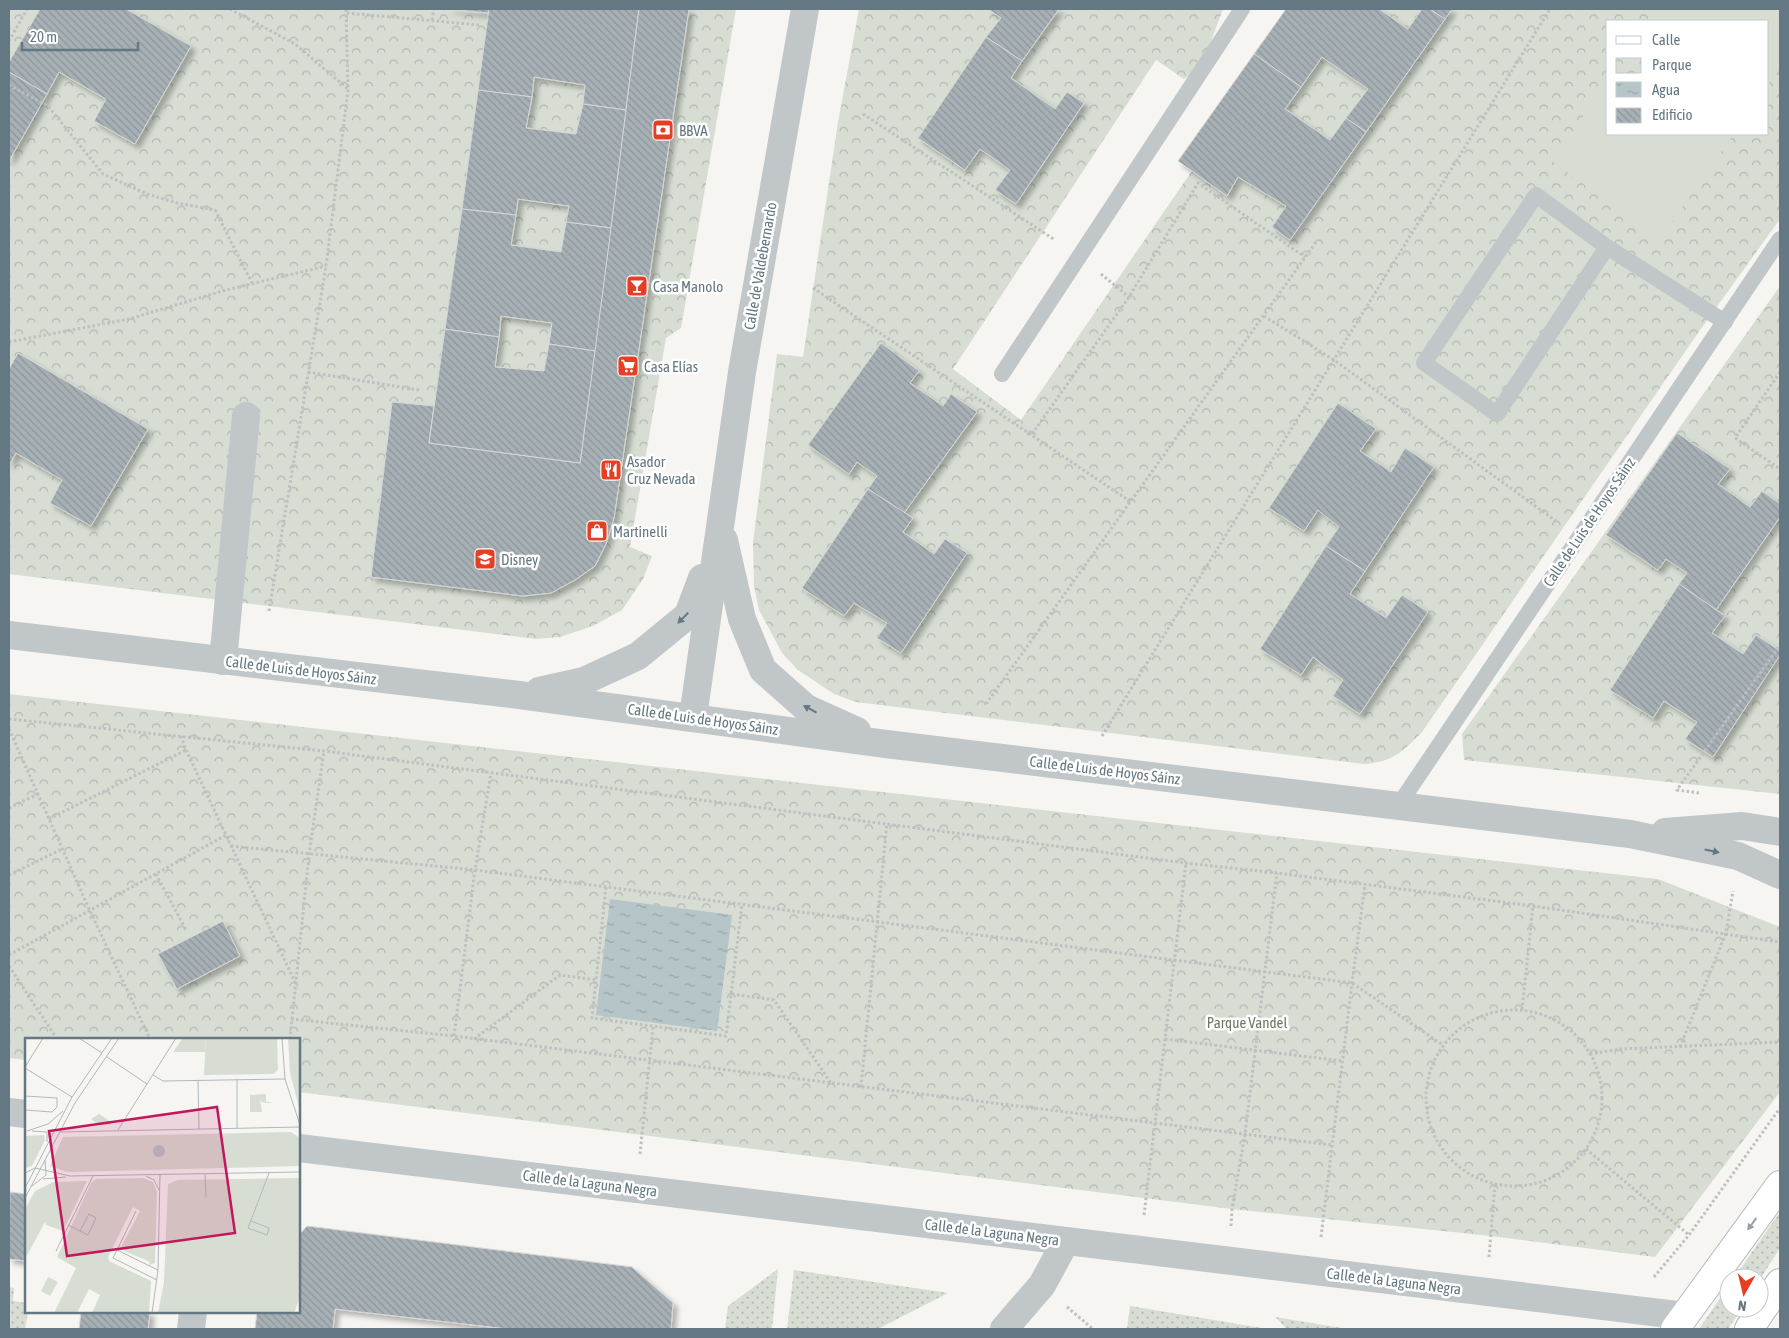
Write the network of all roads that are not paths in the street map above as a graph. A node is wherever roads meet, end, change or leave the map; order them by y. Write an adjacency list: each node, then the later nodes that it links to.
1 (805, 9): 8 (street, Calle de Valdebernardo)
2 (1242, 9): 6 (lane)
3 (1780, 239): 5 (lane, Calle de Luis de Hoyos Sáinz)
4 (1607, 247): 4 (lane); 5 (lane)
5 (1724, 322): 14 (lane, Calle de Luis de Hoyos Sáinz)
6 (1002, 374)
7 (246, 416): 10 (street)
8 (721, 525): 11 (street, Calle de Valdebernardo, one-way to 11); 12 (street, Calle de Valdebernardo); 13 (street, Calle de Valdebernardo, one-way to 8)
9 (9, 635): 10 (street, Calle de Luis de Hoyos Sáinz)
10 (223, 661): 11 (street, Calle de Luis de Hoyos Sáinz)
11 (519, 695): 12 (street, Calle de Luis de Hoyos Sáinz)
12 (694, 717): 13 (street, Calle de Luis de Hoyos Sáinz)
13 (886, 744): 14 (street, Calle de Luis de Hoyos Sáinz)
14 (1398, 806): 16 (street, Calle de Luis de Hoyos Sáinz)
15 (1780, 832): 16 (street, Calle de Luis de Hoyos Sáinz)
16 (1630, 834): 17 (street, Calle de Luis de Hoyos Sáinz, one-way to 17)
17 (1780, 875)
18 (9, 1112): 19 (street)
19 (25, 1114)
20 (300, 1148): 22 (street, Calle de la Laguna Negra)
21 (1780, 1185): 25 (main road, one-way to 25)
22 (1066, 1241): 25 (street, Calle de la Laguna Negra); 27 (street)
23 (1780, 1283): 28 (main road)
24 (193, 1313): 26 (street)
25 (1680, 1323)
26 (191, 1329)
27 (1004, 1329)
28 (1749, 1329)

